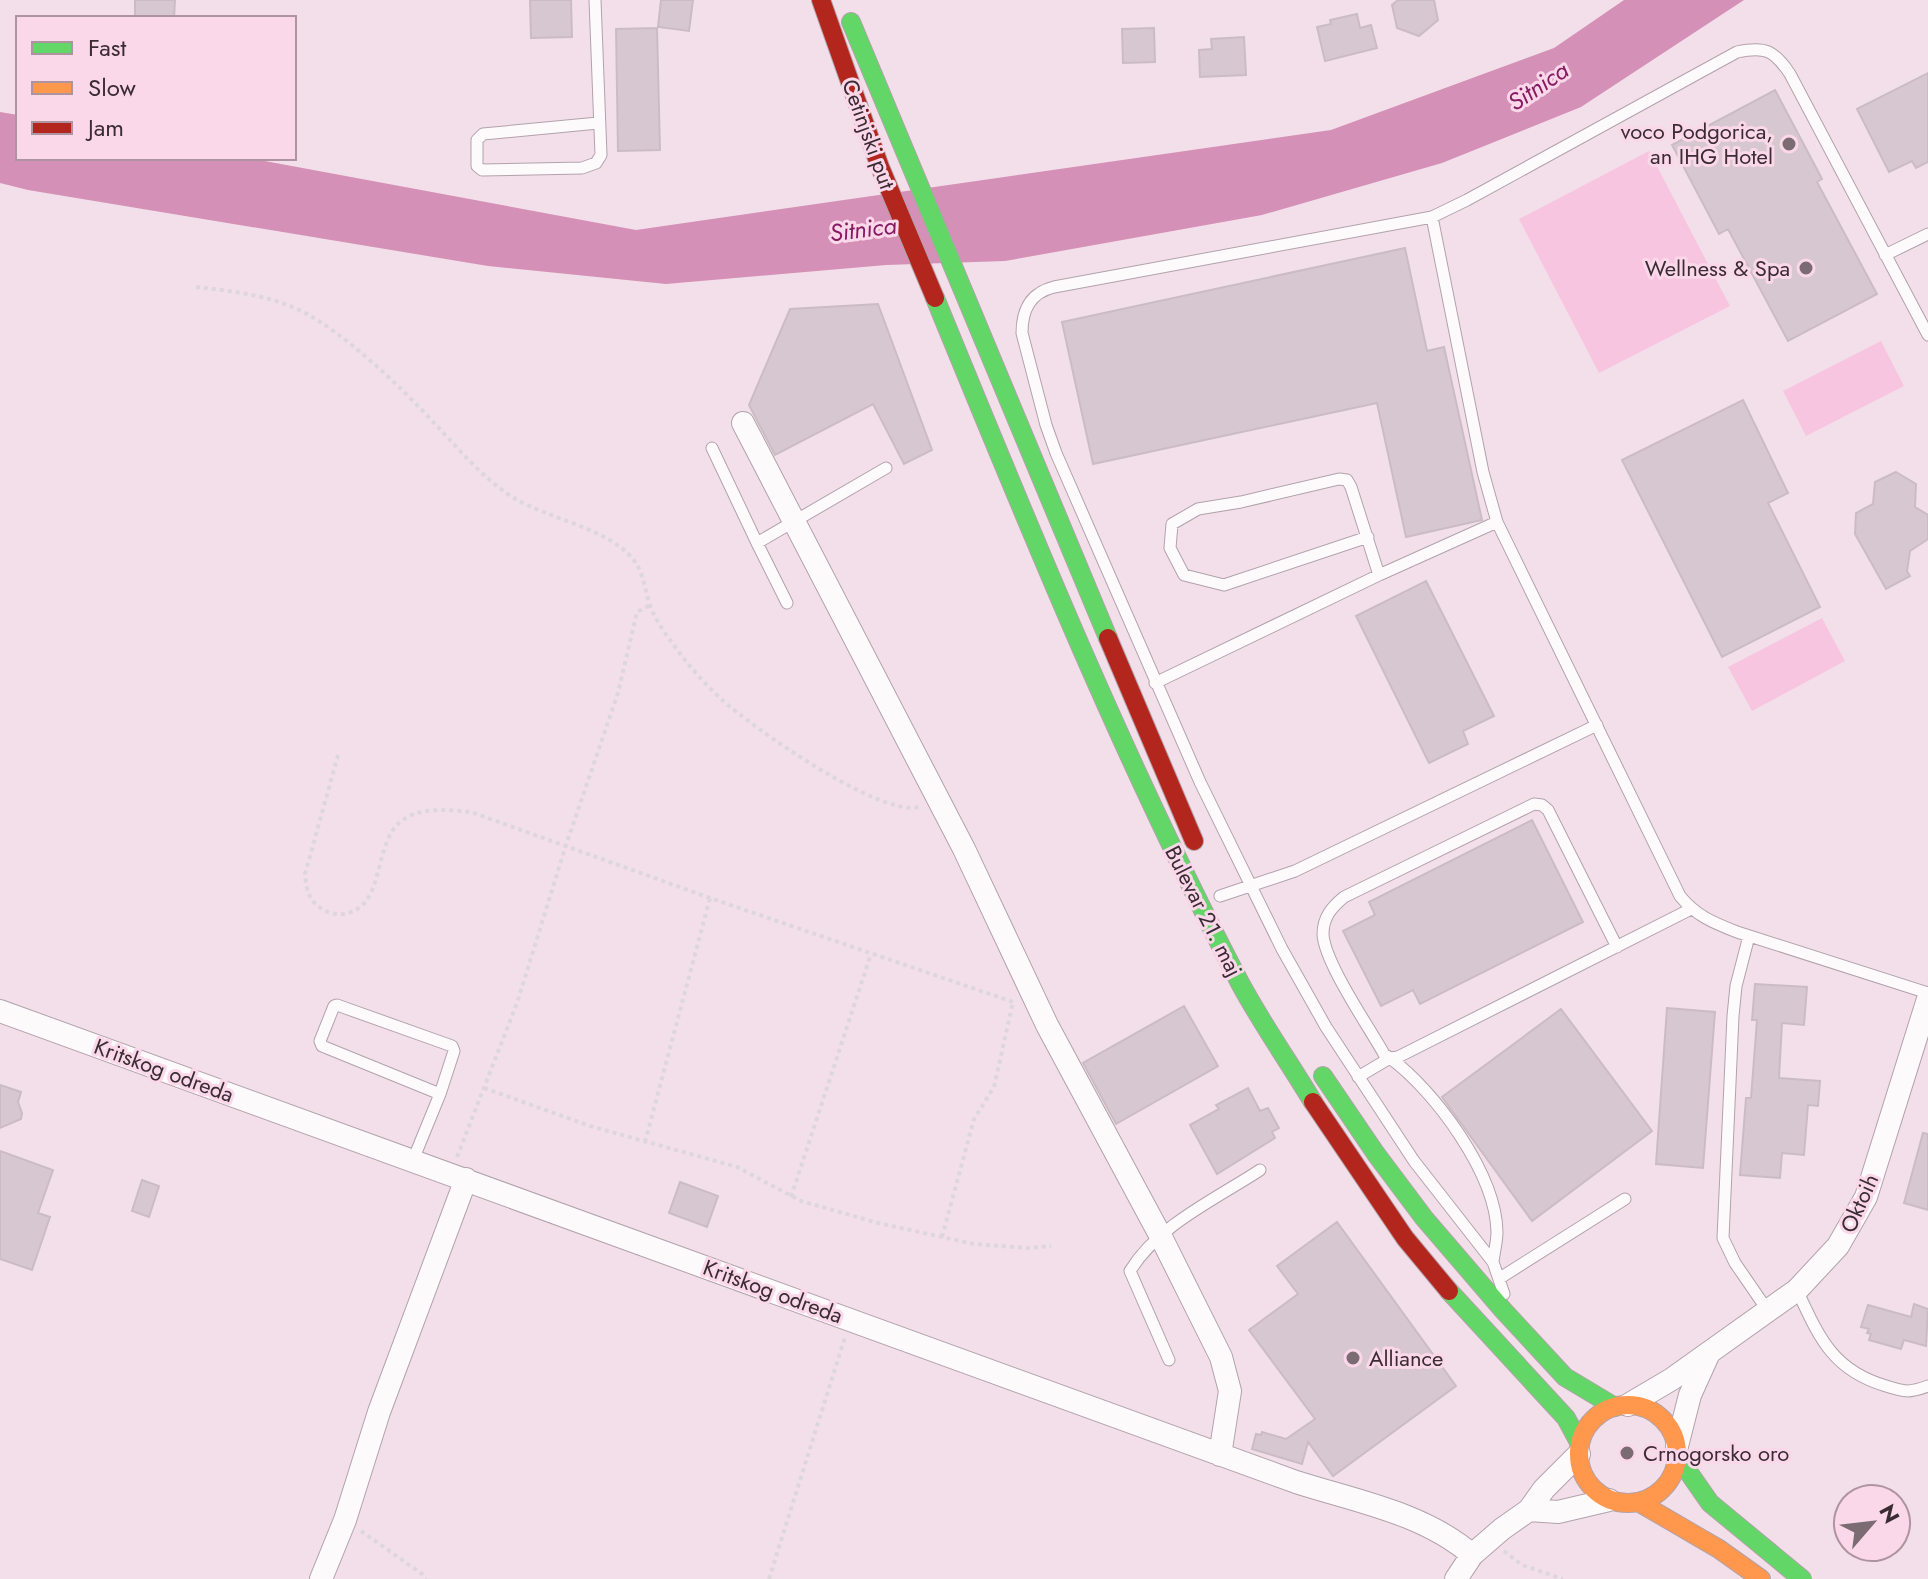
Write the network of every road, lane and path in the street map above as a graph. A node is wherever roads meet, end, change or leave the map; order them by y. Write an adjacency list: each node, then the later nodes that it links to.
1 (595, 0): 4 (lane)
2 (821, 0): 10 (main road, Cetinjski put)
3 (846, 10): 9 (main road, Cetinjski put)
4 (598, 123): 4 (lane)
5 (1432, 217): 7 (lane); 13 (lane); 17 (lane)
6 (1928, 234): 7 (lane)
7 (1885, 255): 11 (lane)
8 (196, 287): 23 (path)
9 (966, 302): 14 (main road, Bulevar 21. maj)
10 (939, 312): 64 (main road, Bulevar 21. maj)
11 (1928, 335)
12 (743, 423): 18 (street)
13 (1046, 425): 14 (lane); 24 (lane)
14 (1021, 434): 29 (main road, Bulevar 21. maj)
15 (712, 448): 20 (lane)
16 (886, 468): 18 (lane)
17 (1497, 522): 21 (lane); 25 (lane)
18 (794, 523): 20 (lane); 27 (street)
19 (1368, 537): 19 (lane); 21 (lane)
20 (757, 543): 22 (lane)
21 (1379, 575): 24 (lane)
22 (787, 603)
23 (650, 605): 27 (path); 28 (path)
24 (1155, 683): 30 (lane)
25 (1597, 725): 30 (lane); 33 (lane)
26 (338, 755): 28 (path)
27 (937, 797): 38 (street)
28 (566, 845): 32 (path); 43 (path)
29 (1201, 856)
30 (1251, 886): 31 (lane); 42 (lane)
31 (1220, 895)
32 (710, 898): 36 (path); 45 (path)
33 (1691, 909): 34 (lane); 35 (lane)
34 (1749, 936): 37 (lane); 58 (lane)
35 (1617, 947): 40 (lane); 40 (lane)
36 (871, 954): 38 (path); 49 (path)
37 (1928, 996): 56 (street, Oktoih)
38 (1023, 999): 51 (street); 52 (path)
39 (0, 1011): 46 (street, Kritskog odreda)
40 (1390, 1058): 42 (lane); 54 (lane)
41 (1316, 1065): 57 (main road)
42 (1358, 1077): 54 (lane)
43 (484, 1088): 45 (path); 48 (path)
44 (440, 1094): 44 (lane); 46 (lane)
45 (645, 1142): 49 (path)
46 (413, 1160): 48 (street, Kritskog odreda)
47 (1260, 1170): 51 (lane)
48 (458, 1176): 59 (street, Kritskog odreda); 70 (street)
49 (791, 1197): 52 (path)
50 (1625, 1199): 55 (lane)
51 (1160, 1235): 61 (lane); 66 (street)
52 (942, 1237): 53 (path)
53 (1051, 1246)
54 (1493, 1262): 55 (lane)
55 (1500, 1278): 57 (lane)
56 (1797, 1290): 58 (street, Oktoih); 62 (lane)
57 (1503, 1310): 63 (main road)
58 (1768, 1311): 60 (street, Oktoih)
59 (850, 1320): 66 (street, Kritskog odreda); 74 (path)
60 (1710, 1352): 63 (street, Oktoih); 65 (street, Oktoih)
61 (1169, 1360)
62 (1928, 1386)
63 (1622, 1406): 64 (main road); 65 (main road)
64 (1580, 1449): 67 (main road); 69 (street)
65 (1678, 1452): 68 (main road); 78 (main road)
66 (1220, 1455): 71 (street, Kritskog odreda)
67 (1609, 1500): 68 (main road); 69 (street)
68 (1640, 1503): 77 (main road)
69 (1529, 1510): 71 (street)
70 (345, 1520): 72 (street); 73 (path)
71 (1480, 1548): 75 (street); 76 (path)
72 (321, 1579)
73 (426, 1579)
74 (769, 1579)
75 (1456, 1579)
76 (1563, 1579)
77 (1761, 1579)
78 (1802, 1579)

